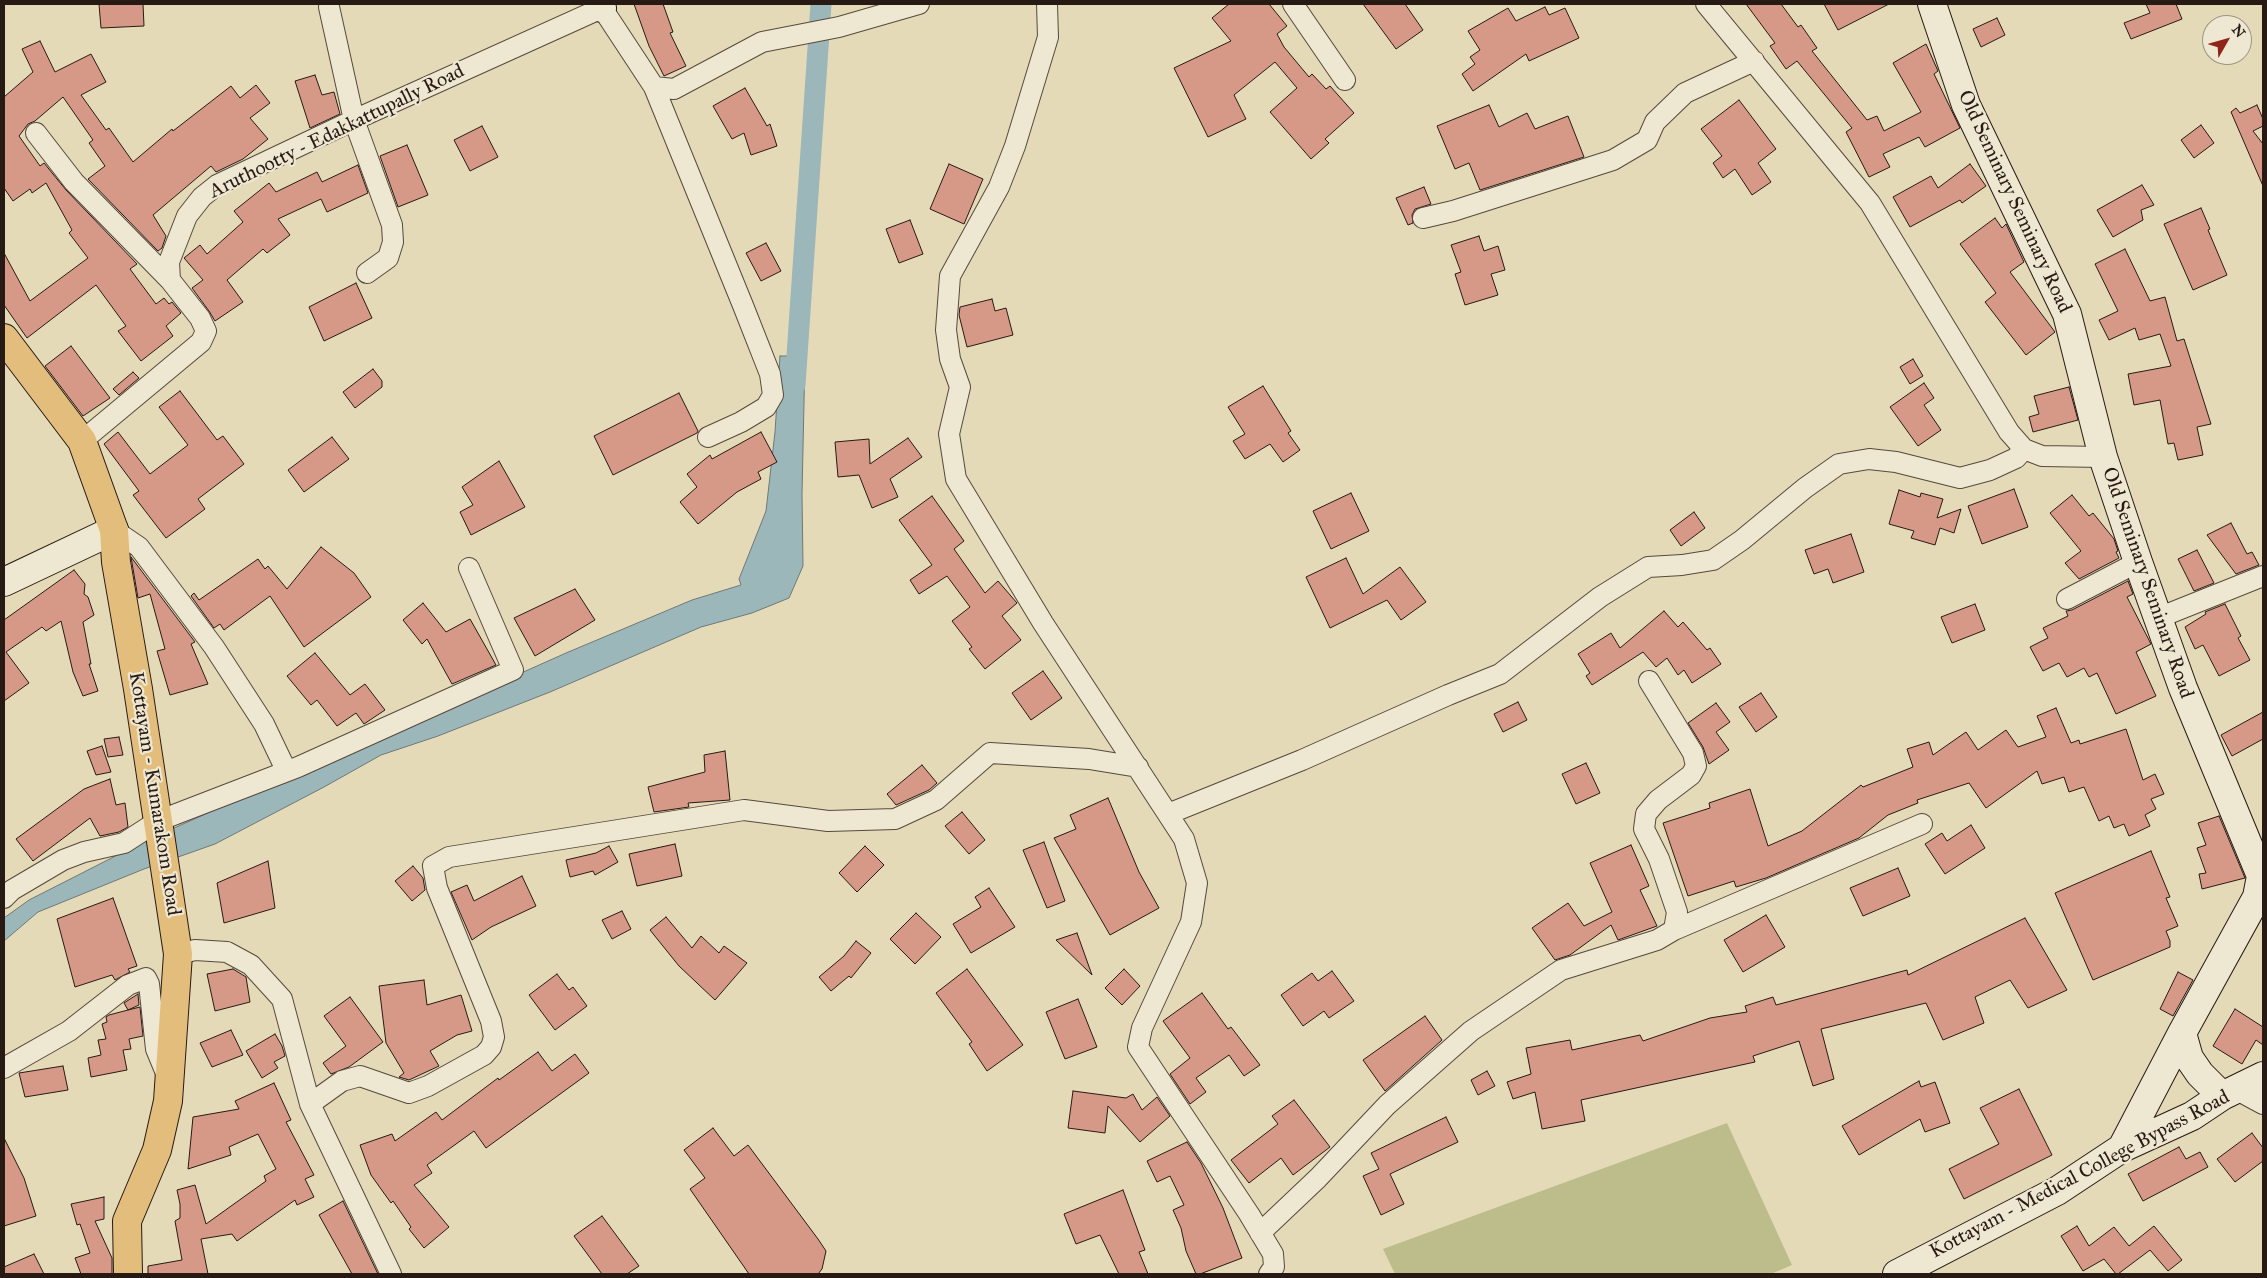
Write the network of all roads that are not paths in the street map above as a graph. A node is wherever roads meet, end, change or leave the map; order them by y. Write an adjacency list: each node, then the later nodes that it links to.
1 (919, 4): 10 (street)
2 (1047, 4): 29 (street)
3 (1293, 4): 9 (street)
4 (1706, 4): 8 (street)
5 (1932, 4): 20 (main road, Old Seminary Seminary Road)
6 (601, 6): 10 (street); 11 (street, Aruthootty - Edakkattupally Road)
7 (329, 7): 11 (street)
8 (1754, 61): 13 (street); 19 (street)
9 (1345, 80)
10 (654, 87): 17 (street)
11 (354, 120): 14 (street); 15 (street, Aruthootty - Edakkattupally Road)
12 (36, 133): 15 (street)
13 (1422, 218)
14 (367, 273)
15 (170, 280): 18 (street)
16 (4, 338): 18 (main road, Kottayam - Kumarakom Road)
17 (708, 437)
18 (82, 441): 21 (main road, Kottayam - Kumarakom Road)
19 (2024, 449): 20 (street); 31 (street)
20 (2103, 457): 22 (main road, Old Seminary Seminary Road)
21 (114, 530): 25 (main road); 30 (street); 32 (main road, Kottayam - Kumarakom Road)
22 (2138, 562): 26 (street); 27 (main road, Old Seminary Seminary Road)
23 (469, 568): 30 (street)
24 (2263, 576): 27 (street)
25 (4, 582)
26 (2067, 599)
27 (2158, 618): 34 (main road, Old Seminary Seminary Road)
28 (1649, 681): 36 (street)
29 (1138, 767): 31 (street); 43 (street)
30 (286, 770): 32 (street)
31 (1168, 814): 46 (street)
32 (158, 824): 35 (street); 37 (main road, Kottayam - Kumarakom Road)
33 (1922, 824): 36 (street)
34 (2262, 875): 38 (main road, Old Seminary Seminary Road)
35 (4, 898)
36 (1674, 930): 46 (street)
37 (178, 954): 41 (main road, Kottayam - Kumarakom Road); 43 (street)
38 (2182, 1034): 42 (main road); 45 (main road, Old Seminary Seminary Road)
39 (4, 1068): 41 (street)
40 (2263, 1076): 42 (main road, Kottayam - Medical College Bypass Road)
41 (169, 1083): 48 (main road, Kottayam - Kumarakom Road)
42 (2230, 1093): 44 (street); 45 (main road, Kottayam - Medical College Bypass Road)
43 (310, 1104): 49 (street)
44 (2263, 1104)
45 (2122, 1148): 50 (main road, Kottayam - Medical College Bypass Road)
46 (1260, 1233): 47 (street)
47 (1272, 1270)
48 (128, 1274)
49 (391, 1274)
50 (1897, 1274)

